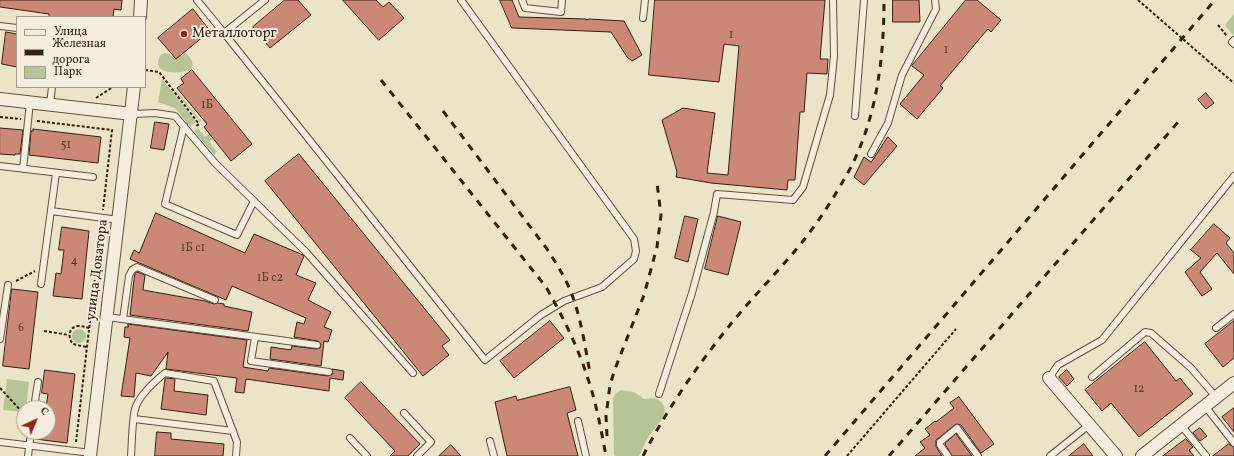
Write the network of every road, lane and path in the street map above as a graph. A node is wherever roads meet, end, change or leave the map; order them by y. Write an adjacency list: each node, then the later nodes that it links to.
1 (141, 0): 12 (street)
2 (197, 0): 17 (lane)
3 (265, 0): 17 (lane)
4 (461, 0): 17 (lane)
5 (522, 0): 6 (lane)
6 (562, 0)
7 (645, 0): 13 (lane)
8 (833, 0): 69 (lane)
9 (864, 0): 31 (lane)
10 (935, 0): 36 (lane)
11 (1138, 0): 21 (path, bridge)
12 (140, 16)
13 (643, 18)
14 (1218, 25): 18 (path)
15 (0, 26): 16 (lane)
16 (16, 28)
17 (224, 33)
18 (1233, 42)
19 (146, 70): 35 (path)
20 (1234, 78): 21 (path)
21 (1230, 80): 22 (path)
22 (1234, 83)
23 (52, 88): 29 (lane)
24 (111, 88): 27 (path)
25 (134, 88): 30 (street, улица Доватора)
26 (0, 99): 28 (street)
27 (94, 99)
28 (30, 102): 29 (street); 33 (lane)
29 (50, 104): 30 (street)
30 (132, 114): 34 (lane); 45 (street, улица Доватора)
31 (855, 116)
32 (0, 117): 33 (path)
33 (28, 120): 38 (lane); 44 (path)
34 (184, 126): 42 (lane); 42 (lane)
35 (194, 128)
36 (871, 154)
37 (0, 166): 38 (lane)
38 (23, 169): 39 (lane)
39 (56, 172): 41 (lane); 43 (lane)
40 (1234, 176): 65 (lane)
41 (94, 177)
42 (254, 200): 63 (lane)
43 (51, 212): 44 (lane); 46 (lane)
44 (102, 218): 45 (lane); 53 (path)
45 (119, 220): 51 (street, улица Доватора)
46 (44, 266): 47 (lane); 48 (path)
47 (41, 284)
48 (8, 285): 59 (lane)
49 (215, 300): 52 (lane)
50 (1234, 314): 54 (lane)
51 (107, 317): 52 (lane); 87 (street, улица Доватора)
52 (123, 319): 58 (lane)
53 (89, 328): 57 (path); 61 (path)
54 (1216, 328)
55 (956, 329): 95 (path)
56 (44, 331): 57 (path)
57 (69, 335): 61 (path)
58 (255, 337): 60 (lane); 62 (lane)
59 (0, 339)
60 (318, 345)
61 (86, 347): 86 (path)
62 (329, 372)
63 (413, 373)
64 (1092, 377): 70 (lane)
65 (1049, 378): 77 (street)
66 (38, 382): 71 (lane)
67 (1234, 383): 70 (street)
68 (0, 388): 72 (path)
69 (659, 394)
70 (1216, 397): 73 (street)
71 (35, 400)
72 (16, 405)
73 (1205, 406): 78 (street); 84 (lane)
74 (404, 414): 92 (lane)
75 (134, 419): 79 (lane); 79 (lane); 89 (lane)
76 (578, 421): 94 (lane)
77 (1089, 425): 98 (lane); 99 (street)
78 (1181, 425): 100 (street); 101 (lane)
79 (233, 431): 90 (lane)
80 (350, 438): 91 (lane)
81 (30, 440): 85 (lane)
82 (490, 441): 93 (lane)
83 (0, 442): 85 (lane)
84 (1234, 443)
85 (29, 446): 86 (lane); 88 (lane)
86 (74, 452): 87 (lane)
87 (91, 455)
88 (28, 456)
89 (131, 456)
90 (236, 456)
91 (367, 456)
92 (417, 456)
93 (494, 456)
94 (586, 456)
95 (847, 456)
96 (948, 456): 97 (lane)
97 (978, 456)
98 (1050, 456)
99 (1116, 456)
100 (1142, 456)
101 (1206, 456)

